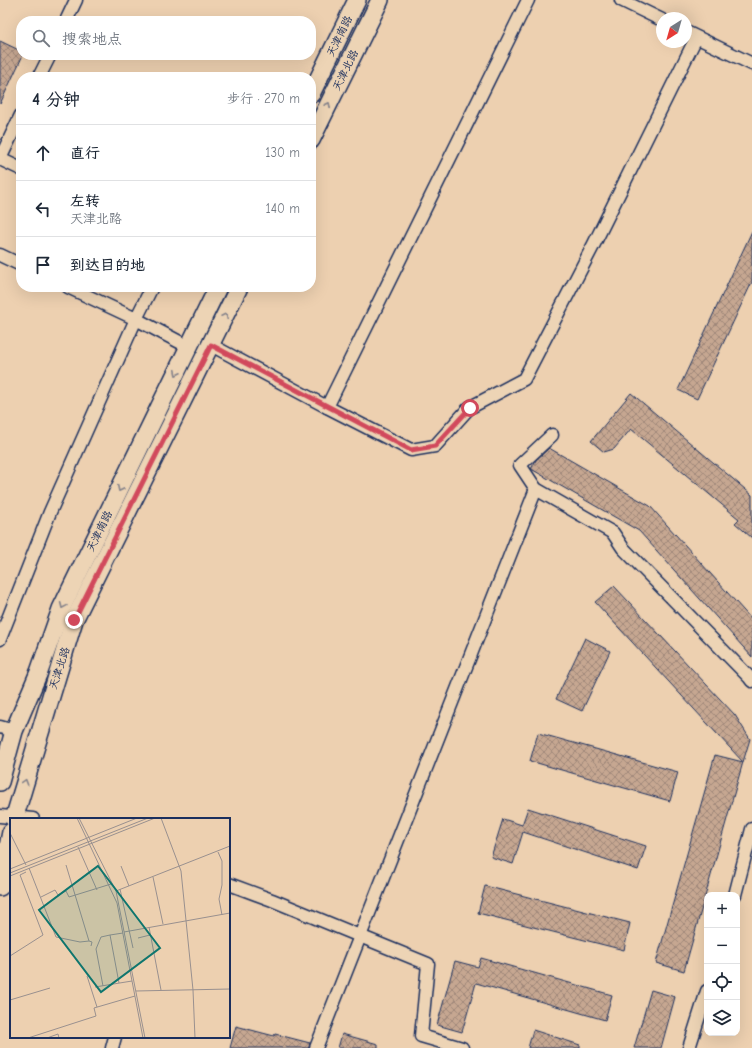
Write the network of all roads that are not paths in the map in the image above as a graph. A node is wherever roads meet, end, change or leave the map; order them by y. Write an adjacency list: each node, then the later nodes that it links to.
1 (76, 0): 6 (street)
2 (356, 0): 13 (street, 天津南路)
3 (380, 0): 15 (street, 天津北路, one-way to 3)
4 (528, 0): 27 (street)
5 (621, 0): 7 (street)
6 (68, 16)
7 (656, 17)
8 (692, 35): 11 (street)
9 (685, 48): 27 (street)
10 (48, 60): 12 (street)
11 (752, 64)
12 (42, 72)
13 (316, 84)
14 (16, 125): 16 (street)
15 (316, 130)
16 (0, 159): 17 (street)
17 (16, 167)
18 (0, 255): 19 (street)
19 (16, 263)
20 (79, 292): 24 (street)
21 (150, 292): 24 (street)
22 (216, 292): 26 (street, 天津南路)
23 (237, 292): 25 (street, 天津北路, one-way to 23)
24 (136, 319): 26 (street); 30 (street)
25 (211, 345): 27 (street); 34 (street, 天津北路, one-way to 25)
26 (189, 348): 32 (street, 天津南路, one-way to 32)
27 (327, 407)
28 (552, 435): 29 (street)
29 (536, 489): 31 (street); 40 (street)
30 (0, 639)
31 (752, 681)
32 (7, 729): 33 (street, 天津南路)
33 (0, 782)
34 (11, 818)
35 (10, 821): 38 (street, 天津北路)
36 (752, 829): 39 (street)
37 (230, 884): 40 (street)
38 (0, 887)
39 (736, 892)
40 (360, 936): 44 (street); 45 (street)
41 (704, 1000): 46 (street)
42 (114, 1038): 43 (street)
43 (112, 1048)
44 (316, 1048)
45 (462, 1048)
46 (689, 1048)

